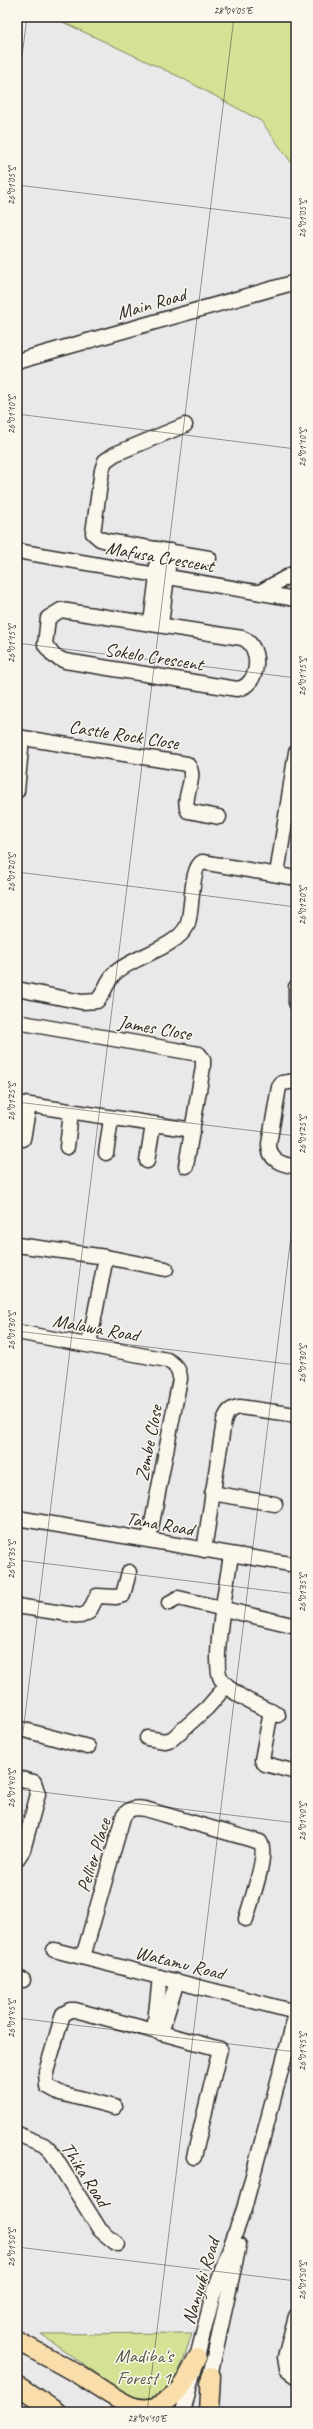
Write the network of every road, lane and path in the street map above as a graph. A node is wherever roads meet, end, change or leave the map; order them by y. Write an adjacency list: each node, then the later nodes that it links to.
1 (296, 282): 2 (street, Main Road)
2 (17, 361)
3 (185, 425): 4 (street)
4 (164, 550): 6 (street); 8 (street, Sokelo Crescent)
5 (17, 551): 8 (street, Mafusa Crescent)
6 (209, 558)
7 (296, 572): 9 (street)
8 (163, 577): 9 (street, Mafusa Crescent); 11 (street, Sokelo Crescent)
9 (260, 592): 10 (street, Mafusa Crescent)
10 (296, 599)
11 (156, 624): 11 (street, Sokelo Crescent)
12 (20, 737): 14 (street, Castle Rock Close); 15 (street, Castle Rock Close)
13 (296, 752): 16 (street)
14 (17, 791)
15 (219, 817)
16 (277, 874): 17 (street); 19 (street, James Close)
17 (296, 878)
18 (296, 987): 20 (street)
19 (17, 989)
20 (296, 1003)
21 (17, 1022): 27 (street, James Close)
22 (296, 1081): 33 (street)
23 (23, 1104): 24 (street); 28 (street)
24 (71, 1112): 25 (street); 29 (street)
25 (111, 1119): 26 (street); 30 (street)
26 (153, 1125): 27 (street); 31 (street)
27 (193, 1130): 32 (street)
28 (23, 1139)
29 (67, 1147)
30 (106, 1153)
31 (147, 1161)
32 (186, 1166)
33 (296, 1167)
34 (17, 1245): 35 (street)
35 (106, 1257): 36 (street); 38 (street)
36 (166, 1269)
37 (17, 1332): 38 (street, Malawa Road)
38 (89, 1344): 39 (street, Malawa Road)
39 (167, 1360): 44 (street, Zembe Close)
40 (296, 1415): 41 (street)
41 (212, 1493): 42 (street); 45 (street)
42 (275, 1504)
43 (17, 1518): 44 (street, Tana Road)
44 (149, 1539): 45 (street, Tana Road)
45 (204, 1550): 46 (street, Tana Road)
46 (231, 1555): 47 (street, Tana Road); 51 (street)
47 (296, 1565)
48 (129, 1572): 50 (street)
49 (169, 1603): 51 (street)
50 (17, 1606)
51 (224, 1610): 52 (street); 53 (street)
52 (296, 1626)
53 (227, 1685): 55 (street); 57 (street)
54 (17, 1728): 56 (street)
55 (147, 1738)
56 (88, 1747)
57 (292, 1771)
58 (17, 1778): 59 (street)
59 (17, 1859)
60 (246, 1919): 62 (street, Pellier Place)
61 (54, 1950): 62 (street, Watamu Road)
62 (83, 1957): 63 (street, Watamu Road)
63 (160, 1977): 64 (street, Watamu Road); 65 (street)
64 (177, 1981): 65 (street); 66 (street, Watamu Road)
65 (163, 2005): 67 (street)
66 (296, 2013): 71 (street, Nanyuki Road)
67 (158, 2032): 68 (street); 70 (street)
68 (115, 2106)
69 (17, 2134): 72 (street, Thika Road)
70 (194, 2157)
71 (244, 2209): 75 (street, Nanyuki Road); 76 (street, Nanyuki Road)
72 (117, 2244)
73 (296, 2316): 77 (street)
74 (18, 2342): 75 (main road); 80 (main road)
75 (197, 2358): 81 (street, Nanyuki Road)
76 (211, 2376): 82 (street, Nanyuki Road); 83 (main road)
77 (296, 2376)
78 (17, 2385): 79 (main road)
79 (58, 2412)
80 (124, 2412)
81 (183, 2412)
82 (201, 2412)
83 (209, 2412)

